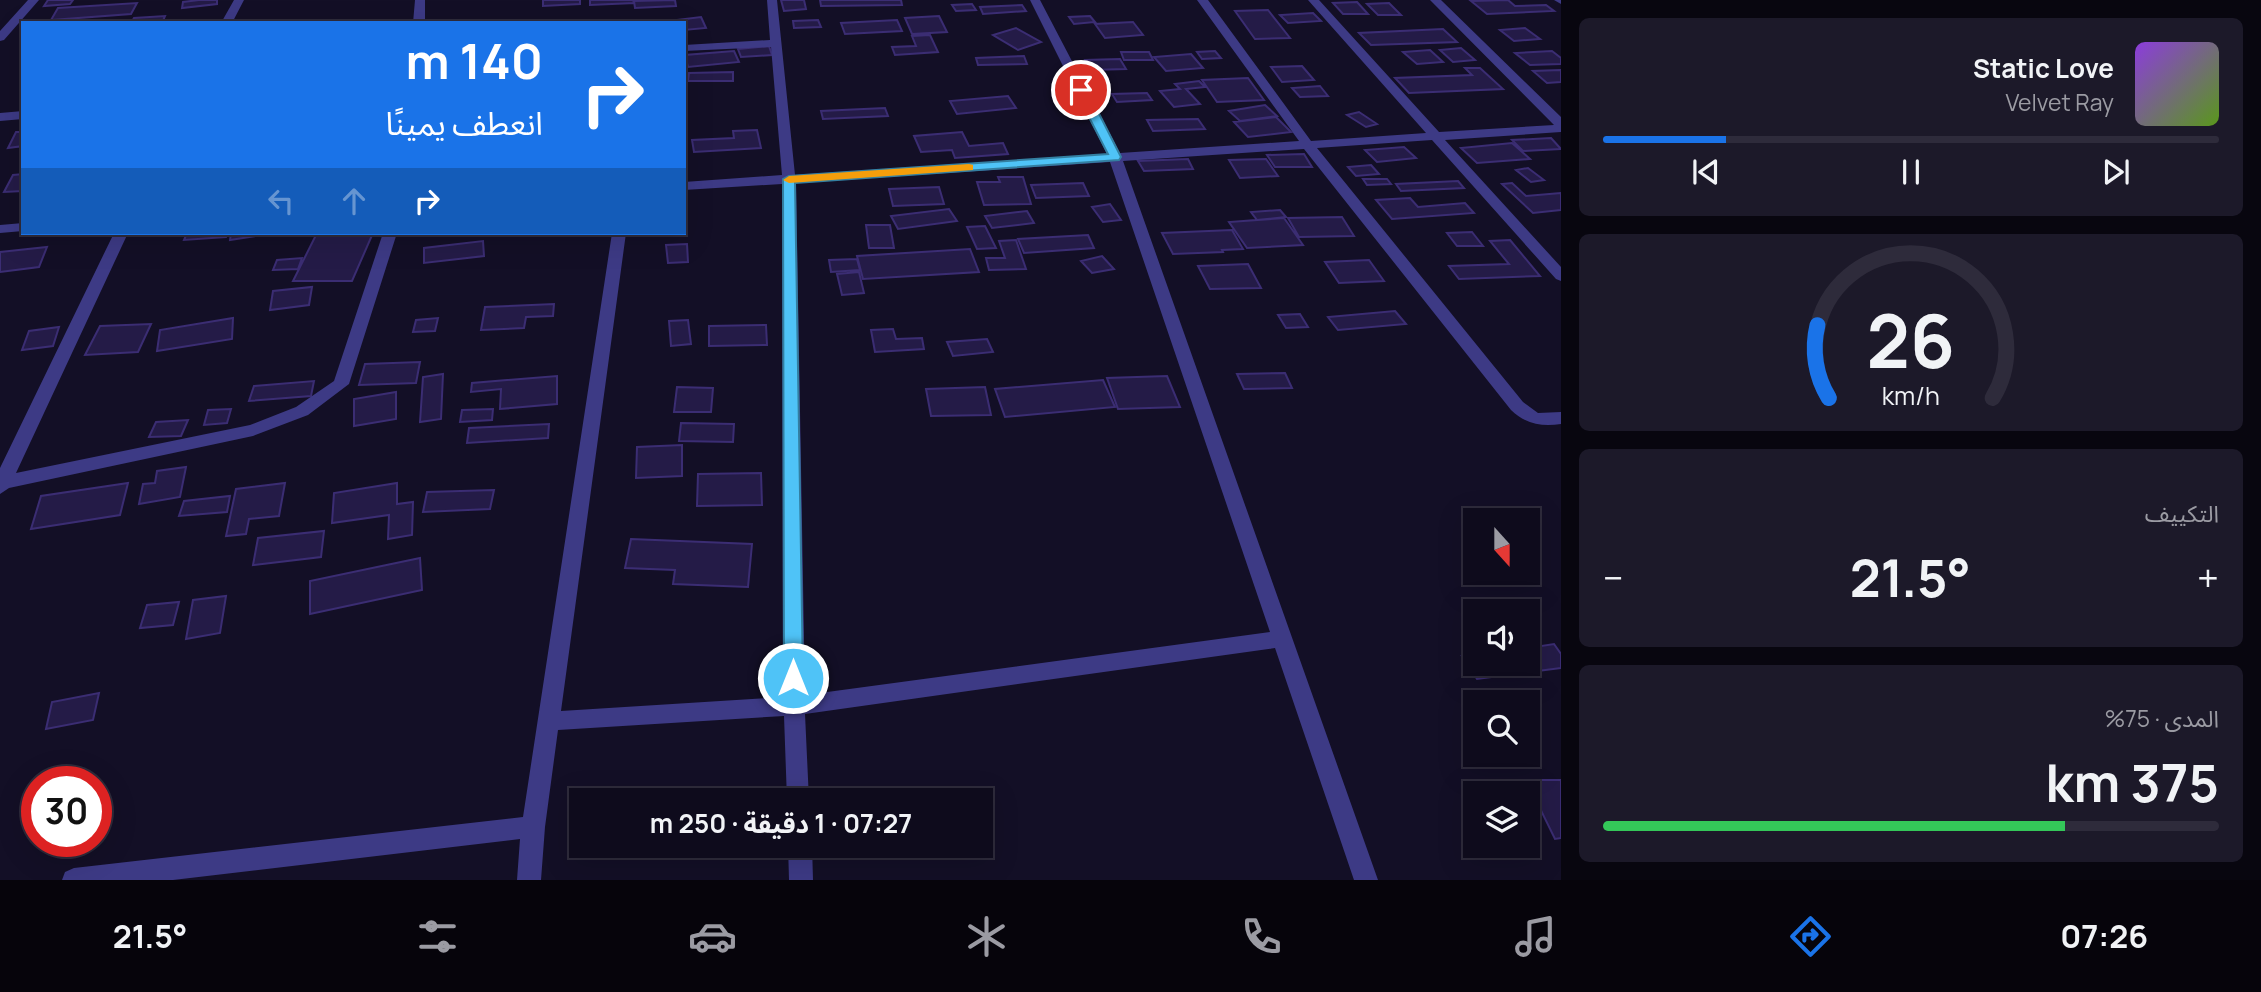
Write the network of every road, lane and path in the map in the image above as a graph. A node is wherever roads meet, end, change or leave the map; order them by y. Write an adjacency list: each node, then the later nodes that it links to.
1 (34, 0): 11 (street)
2 (239, 0): 9 (street)
3 (420, 0): 10 (street)
4 (772, 0): 12 (street)
5 (1035, 0): 19 (street)
6 (1202, 0): 18 (street)
7 (1313, 0): 17 (street)
8 (1435, 0): 16 (street)
9 (227, 21)
10 (419, 21)
11 (0, 38)
12 (777, 43): 13 (street); 20 (street)
13 (686, 48)
14 (21, 115): 15 (street)
15 (0, 117)
16 (1561, 126): 17 (street)
17 (1435, 138): 18 (street); 27 (street)
18 (1307, 144): 19 (street); 28 (street)
19 (1115, 157): 20 (street); 30 (street)
20 (789, 179): 21 (street); 31 (street)
21 (686, 186)
22 (21, 227): 23 (street)
23 (0, 229)
24 (120, 235): 29 (street)
25 (389, 235): 29 (street)
26 (619, 235): 32 (street)
27 (1561, 276)
28 (1561, 418)
29 (1, 484)
30 (1283, 639): 31 (street); 39 (street)
31 (794, 706): 32 (street); 33 (street)
32 (548, 721): 34 (street)
33 (797, 788)
34 (533, 827): 36 (street); 37 (street)
35 (800, 858): 38 (street)
36 (74, 880)
37 (529, 880)
38 (801, 880)
39 (1366, 880)

